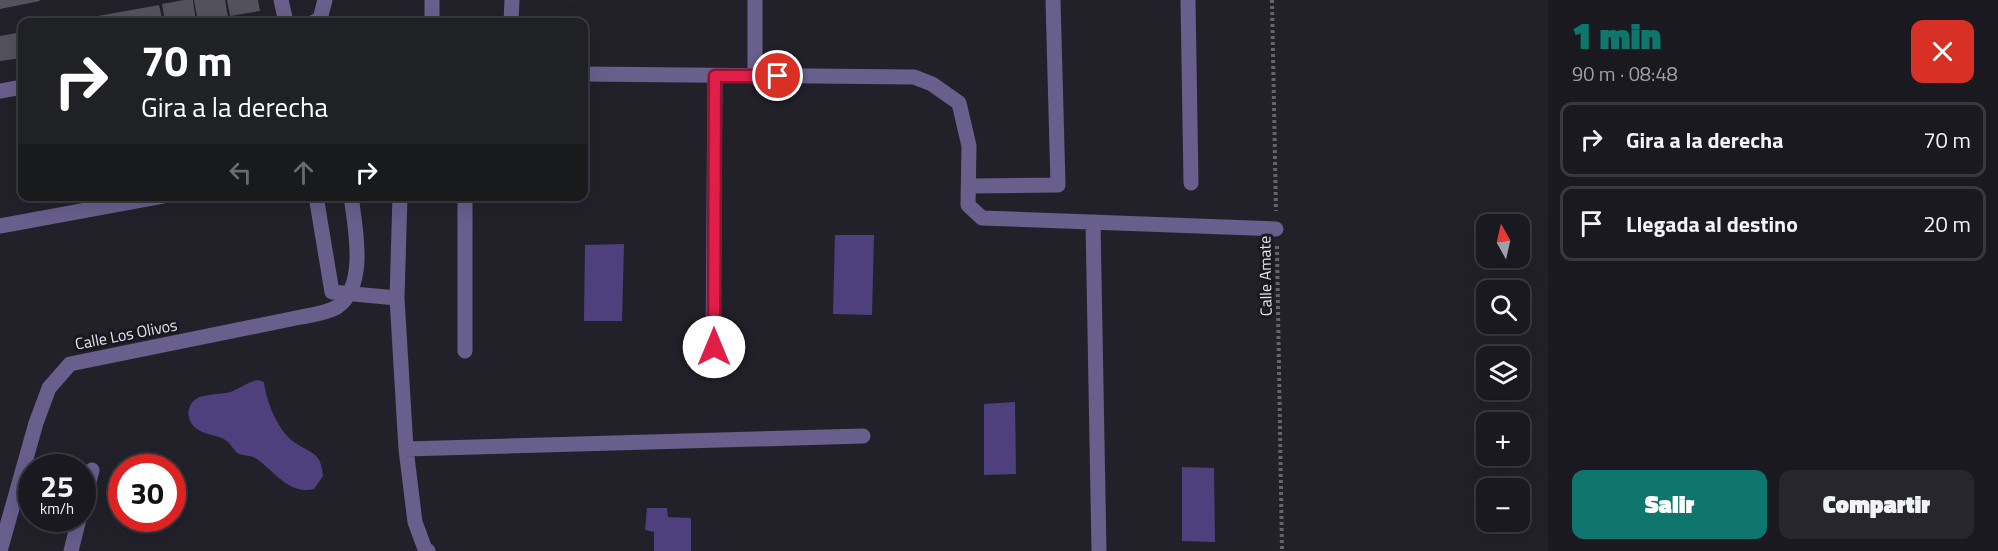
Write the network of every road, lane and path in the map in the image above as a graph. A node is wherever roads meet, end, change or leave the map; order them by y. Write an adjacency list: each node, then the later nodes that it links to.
1 (281, 0): 10 (street)
2 (316, 0): 11 (street)
3 (325, 0): 12 (street)
4 (432, 0): 13 (street)
5 (512, 0): 14 (street)
6 (755, 0): 17 (street)
7 (1053, 0): 21 (street)
8 (1188, 0): 20 (street)
9 (1272, 0): 29 (path, Calle Amate)
10 (285, 18)
11 (318, 18)
12 (319, 18)
13 (432, 18)
14 (511, 18)
15 (588, 74): 16 (street)
16 (715, 76): 17 (street); 34 (street)
17 (755, 76): 21 (street)
18 (18, 88): 19 (street)
19 (0, 91)
20 (1191, 183)
21 (969, 186): 27 (street)
22 (136, 201): 28 (street)
23 (317, 201): 30 (street)
24 (352, 201): 31 (street)
25 (400, 201): 32 (street)
26 (465, 201): 35 (street)
27 (1093, 222): 29 (street); 42 (street)
28 (0, 226)
29 (1276, 228): 43 (path, Calle Amate)
30 (332, 292): 31 (street); 33 (street)
31 (348, 294): 32 (street); 33 (street, Calle Los Olivos)
32 (397, 298): 37 (street)
33 (318, 313): 39 (street, Calle Los Olivos)
34 (714, 347)
35 (465, 351)
36 (863, 436): 37 (street)
37 (406, 449): 41 (street)
38 (76, 532): 40 (street)
39 (0, 551)
40 (71, 551)
41 (428, 551)
42 (1099, 551)
43 (1282, 551)

